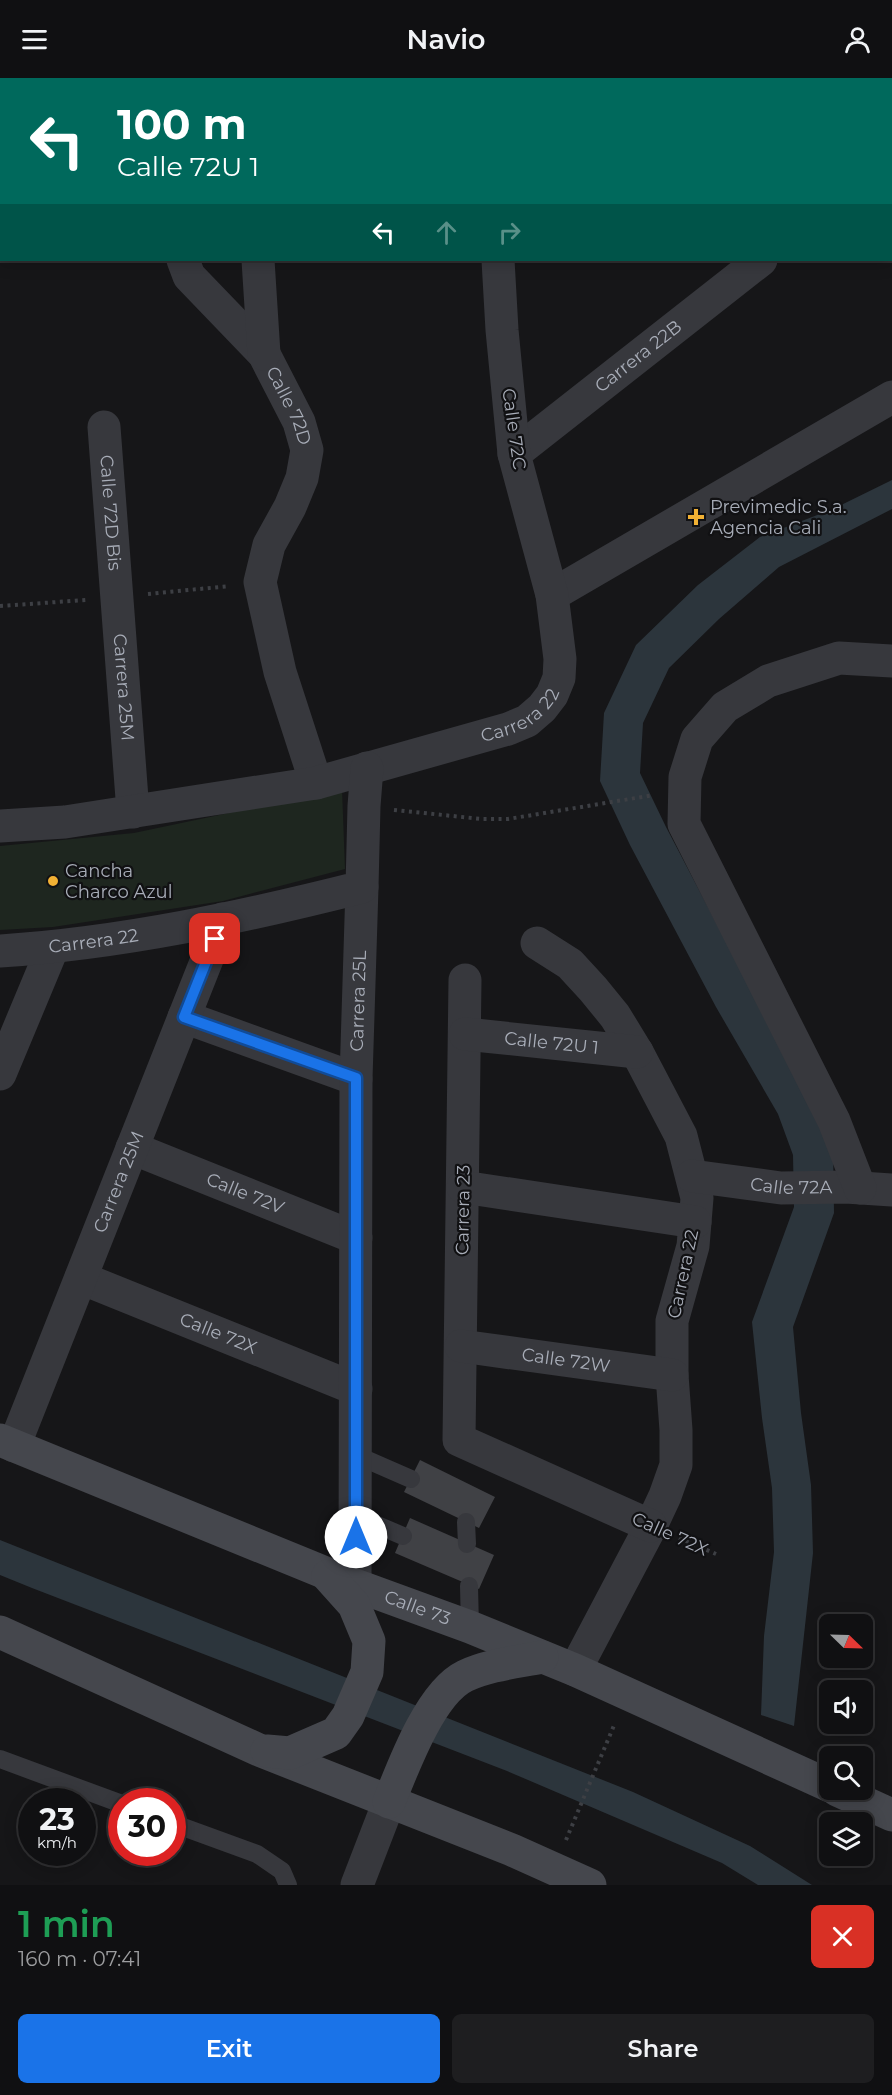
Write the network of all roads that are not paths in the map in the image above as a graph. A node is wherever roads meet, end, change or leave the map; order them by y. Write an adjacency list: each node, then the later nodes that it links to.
1 (183, 261): 5 (street, Calle 72D)
2 (258, 261): 5 (street)
3 (498, 261): 8 (street, Calle 72C)
4 (760, 261): 8 (street, Carrera 22B)
5 (264, 354): 13 (street, Calle 72D)
6 (892, 397): 9 (street)
7 (104, 428): 10 (street, Calle 72D Bis)
8 (514, 454): 9 (street, Calle 72C)
9 (552, 595): 12 (street, Carrera 22)
10 (118, 597): 14 (street, Carrera 25M)
11 (892, 661): 30 (street)
12 (367, 768): 13 (street, Carrera 22); 16 (street, Carrera 25L)
13 (316, 783): 14 (street, Carrera 22)
14 (133, 812): 15 (street, Carrera 22)
15 (0, 826)
16 (362, 887): 17 (street, Carrera 22); 26 (street, Carrera 25L)
17 (223, 919): 19 (street, Carrera 22); 22 (street, Carrera 25M)
18 (537, 943): 24 (street, Carrera 22)
19 (53, 947): 20 (street, Carrera 22); 25 (street)
20 (0, 951)
21 (465, 980): 23 (street, Carrera 23)
22 (184, 1017): 26 (street); 27 (street, Carrera 25M)
23 (465, 1034): 24 (street, Calle 72U 1); 29 (street, Carrera 23)
24 (637, 1052): 28 (street, Carrera 22)
25 (0, 1074)
26 (356, 1078): 33 (street, Carrera 25L)
27 (132, 1148): 33 (street, Calle 72V); 34 (street, Carrera 25M)
28 (692, 1176): 30 (street, Calle 72A); 32 (street, Carrera 22)
29 (463, 1187): 32 (street); 35 (street, Carrera 23)
30 (853, 1188): 31 (street, Calle 72A)
31 (892, 1190)
32 (695, 1222): 36 (street, Carrera 22)
33 (356, 1238): 37 (street, Carrera 25L)
34 (81, 1278): 37 (street, Calle 72X); 39 (street, Carrera 25M)
35 (461, 1346): 36 (street, Calle 72W); 38 (street, Carrera 23)
36 (672, 1375): 44 (street, Carrera 22)
37 (356, 1389): 40 (street, Carrera 25L)
38 (459, 1440): 44 (street, Calle 72X)
39 (7, 1443): 48 (main road, Calle 73)
40 (356, 1455): 41 (lane); 42 (street, Carrera 25L)
41 (411, 1479)
42 (356, 1516): 45 (lane); 48 (street, Carrera 25L)
43 (466, 1522): 46 (lane)
44 (651, 1526): 52 (street, Carrera 22)
45 (403, 1536)
46 (467, 1544)
47 (469, 1586): 49 (lane)
48 (355, 1595): 49 (main road, Calle 73); 53 (main road)
49 (470, 1628): 51 (main road, Calle 73)
50 (0, 1632): 53 (main road)
51 (542, 1657): 52 (main road, Calle 73); 58 (main road)
52 (575, 1670): 55 (main road, Calle 73)
53 (259, 1750): 58 (main road)
54 (0, 1759): 56 (lane)
55 (819, 1781)
56 (108, 1799)
57 (859, 1800): 59 (main road)
58 (389, 1802): 62 (street); 63 (main road)
59 (892, 1815)
60 (186, 1828): 61 (lane)
61 (288, 1885)
62 (357, 1885)
63 (590, 1885)

